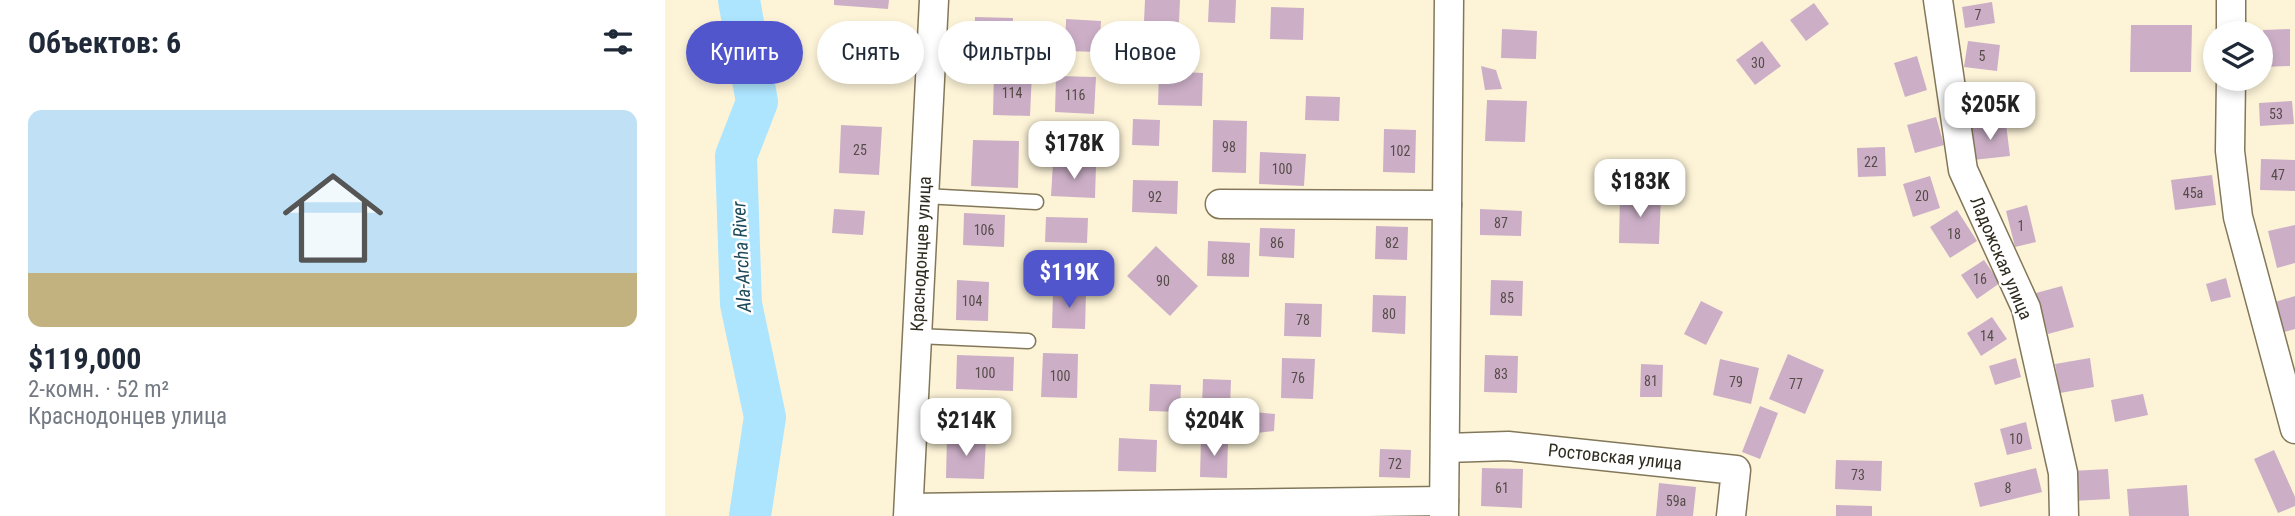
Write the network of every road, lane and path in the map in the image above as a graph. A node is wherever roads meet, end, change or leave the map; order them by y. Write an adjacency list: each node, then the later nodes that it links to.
1 (934, 0): 6 (street, Краснодонцев улица)
2 (1449, 0): 12 (street)
3 (1938, 0): 20 (street, Ладожская улица)
4 (2231, 0): 5 (street)
5 (2231, 21)
6 (931, 57): 7 (lane); 9 (street, Краснодонцев улица)
7 (938, 57)
8 (2231, 91): 15 (street)
9 (924, 196): 10 (lane); 13 (street, Краснодонцев улица)
10 (1036, 202)
11 (1220, 204): 12 (street)
12 (1447, 205): 16 (street)
13 (917, 336): 14 (lane); 18 (street, Краснодонцев улица)
14 (1028, 341)
15 (2295, 429)
16 (1446, 448): 17 (street); 19 (street, Ростовская улица)
17 (1444, 508): 18 (street, Краснодонцев улица)
18 (908, 512)
19 (1731, 516)
20 (2064, 516)

